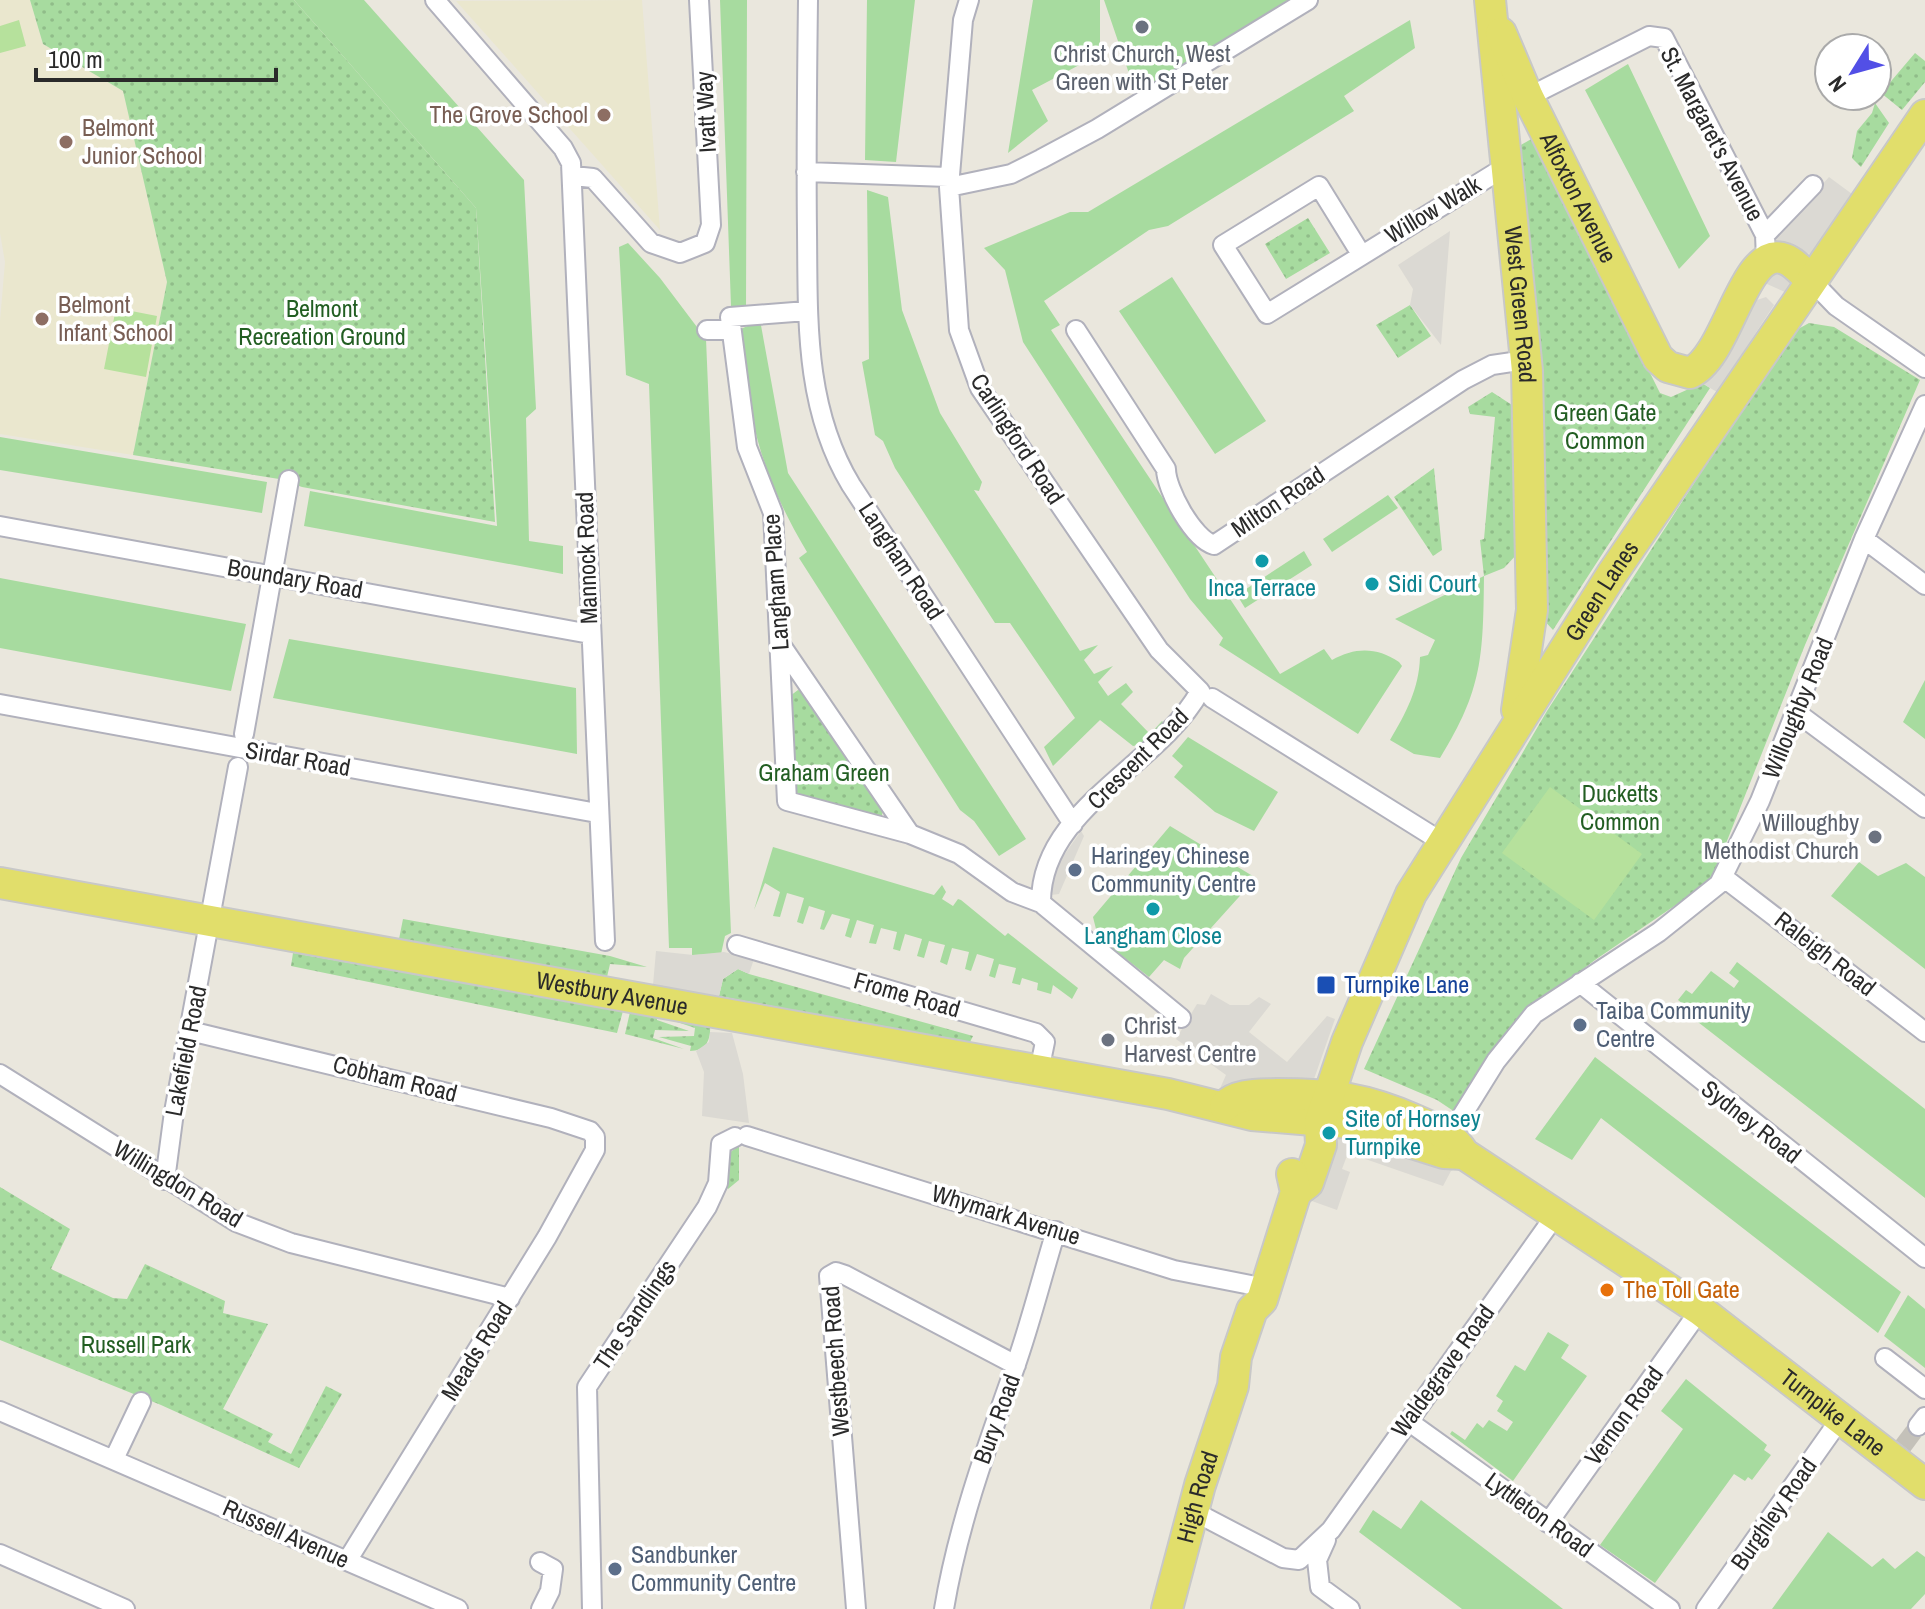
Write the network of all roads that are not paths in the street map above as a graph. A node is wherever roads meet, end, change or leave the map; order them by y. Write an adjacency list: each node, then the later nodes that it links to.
1 (435, 0): 12 (street)
2 (699, 0): 12 (street, Ivatt Way)
3 (808, 0): 11 (street, Langham Road)
4 (969, 0): 13 (street, Carlingford Road)
5 (1308, 0): 13 (street)
6 (1491, 6): 7 (main road, Alfoxton Avenue); 8 (main road, West Green Road)
7 (1528, 97): 8 (main road); 15 (street, St. Margaret's Avenue); 18 (main road, Alfoxton Avenue)
8 (1498, 103): 10 (main road, West Green Road)
9 (1921, 130): 17 (main road, Green Lanes)
10 (1505, 167): 16 (street, Willow Walk); 25 (main road, West Green Road)
11 (806, 172): 13 (street); 21 (street, Langham Road)
12 (573, 176): 34 (street, Mannock Road)
13 (949, 182): 37 (street, Carlingford Road)
14 (1813, 185): 15 (street)
15 (1766, 247): 17 (main road); 18 (main road)
16 (1361, 254): 16 (street, Willow Walk)
17 (1810, 279): 19 (street); 20 (main road, Green Lanes)
18 (1741, 297): 20 (main road)
19 (1836, 306): 20 (street); 26 (street)
20 (1791, 310): 36 (main road, Green Lanes)
21 (807, 311): 23 (street); 45 (street, Langham Road)
22 (707, 330): 23 (street)
23 (731, 330): 35 (street, Langham Place)
24 (1076, 330): 25 (street, Milton Road)
25 (1526, 360): 33 (main road, West Green Road)
26 (1925, 368)
27 (1925, 405): 30 (street, Willoughby Road)
28 (289, 480): 31 (street)
29 (0, 526): 31 (street, Boundary Road)
30 (1864, 539): 32 (street); 39 (street, Willoughby Road)
31 (272, 575): 34 (street, Boundary Road); 40 (street)
32 (1925, 585)
33 (1532, 610): 36 (main road); 41 (main road, West Green Road)
34 (590, 634): 44 (street, Mannock Road)
35 (781, 644): 46 (street); 46 (street, Langham Place)
36 (1562, 650): 41 (main road, Green Lanes)
37 (1206, 695): 45 (street, Crescent Road); 47 (street, Carlingford Road)
38 (0, 704): 44 (street, Sirdar Road)
39 (1796, 712): 43 (street); 48 (street, Willoughby Road)
40 (244, 734)
41 (1505, 742): 47 (main road, Green Lanes)
42 (238, 767): 51 (street, Lakefield Road)
43 (1925, 808)
44 (597, 813): 52 (street, Mannock Road)
45 (1073, 824): 50 (street)
46 (910, 834): 50 (street)
47 (1442, 842): 60 (main road, Green Lanes)
48 (1723, 877): 54 (street, Willoughby Road); 57 (street, Raleigh Road)
49 (0, 883): 51 (main road, Westbury Avenue)
50 (1041, 903): 55 (street)
51 (211, 922): 56 (street, Lakefield Road); 58 (main road, Westbury Avenue)
52 (605, 941)
53 (737, 945): 58 (street, Frome Road)
54 (1580, 983): 63 (street, Willoughby Road); 67 (street, Sydney Road)
55 (1181, 1018)
56 (190, 1031): 62 (street, Cobham Road); 64 (street, Lakefield Road)
57 (1925, 1032)
58 (1039, 1071): 60 (main road, Westbury Avenue)
59 (0, 1074): 64 (street, Willingdon Road)
60 (1324, 1108): 63 (main road, Turnpike Lane); 68 (main road, High Road)
61 (741, 1136): 66 (street, Whymark Avenue); 89 (street, The Sandlings)
62 (595, 1137): 69 (street, Meads Road)
63 (1457, 1145): 65 (main road, Turnpike Lane)
64 (165, 1180): 69 (street, Willingdon Road)
65 (1557, 1213): 70 (main road, Turnpike Lane); 77 (street, Waldegrave Road)
66 (1056, 1231): 68 (street, Whymark Avenue); 72 (street, Bury Road)
67 (1925, 1258)
68 (1264, 1294): 80 (main road, High Road)
69 (510, 1298): 84 (street, Meads Road)
70 (1700, 1310): 76 (main road, Turnpike Lane); 81 (street, Vernon Road)
71 (1885, 1358): 73 (street)
72 (1016, 1365): 90 (street, Westbeech Road); 91 (street, Bury Road)
73 (1925, 1389)
74 (141, 1402): 78 (street)
75 (0, 1411): 78 (street, Russell Avenue)
76 (1841, 1418): 79 (main road, Turnpike Lane); 95 (street, Burghley Road)
77 (1408, 1421): 81 (street, Lyttleton Road); 82 (street, Waldegrave Road)
78 (114, 1459): 84 (street, Russell Avenue)
79 (1925, 1484)
80 (1193, 1511): 82 (street); 92 (main road, High Road)
81 (1548, 1523): 94 (street, Lyttleton Road)
82 (1331, 1530): 93 (street)
83 (0, 1554): 86 (street)
84 (347, 1561): 87 (street, Russell Avenue)
85 (540, 1562): 88 (street)
86 (125, 1609)
87 (458, 1609)
88 (541, 1609)
89 (592, 1609)
90 (856, 1609)
91 (944, 1609)
92 (1167, 1609)
93 (1350, 1609)
94 (1670, 1609)
95 (1706, 1609)

